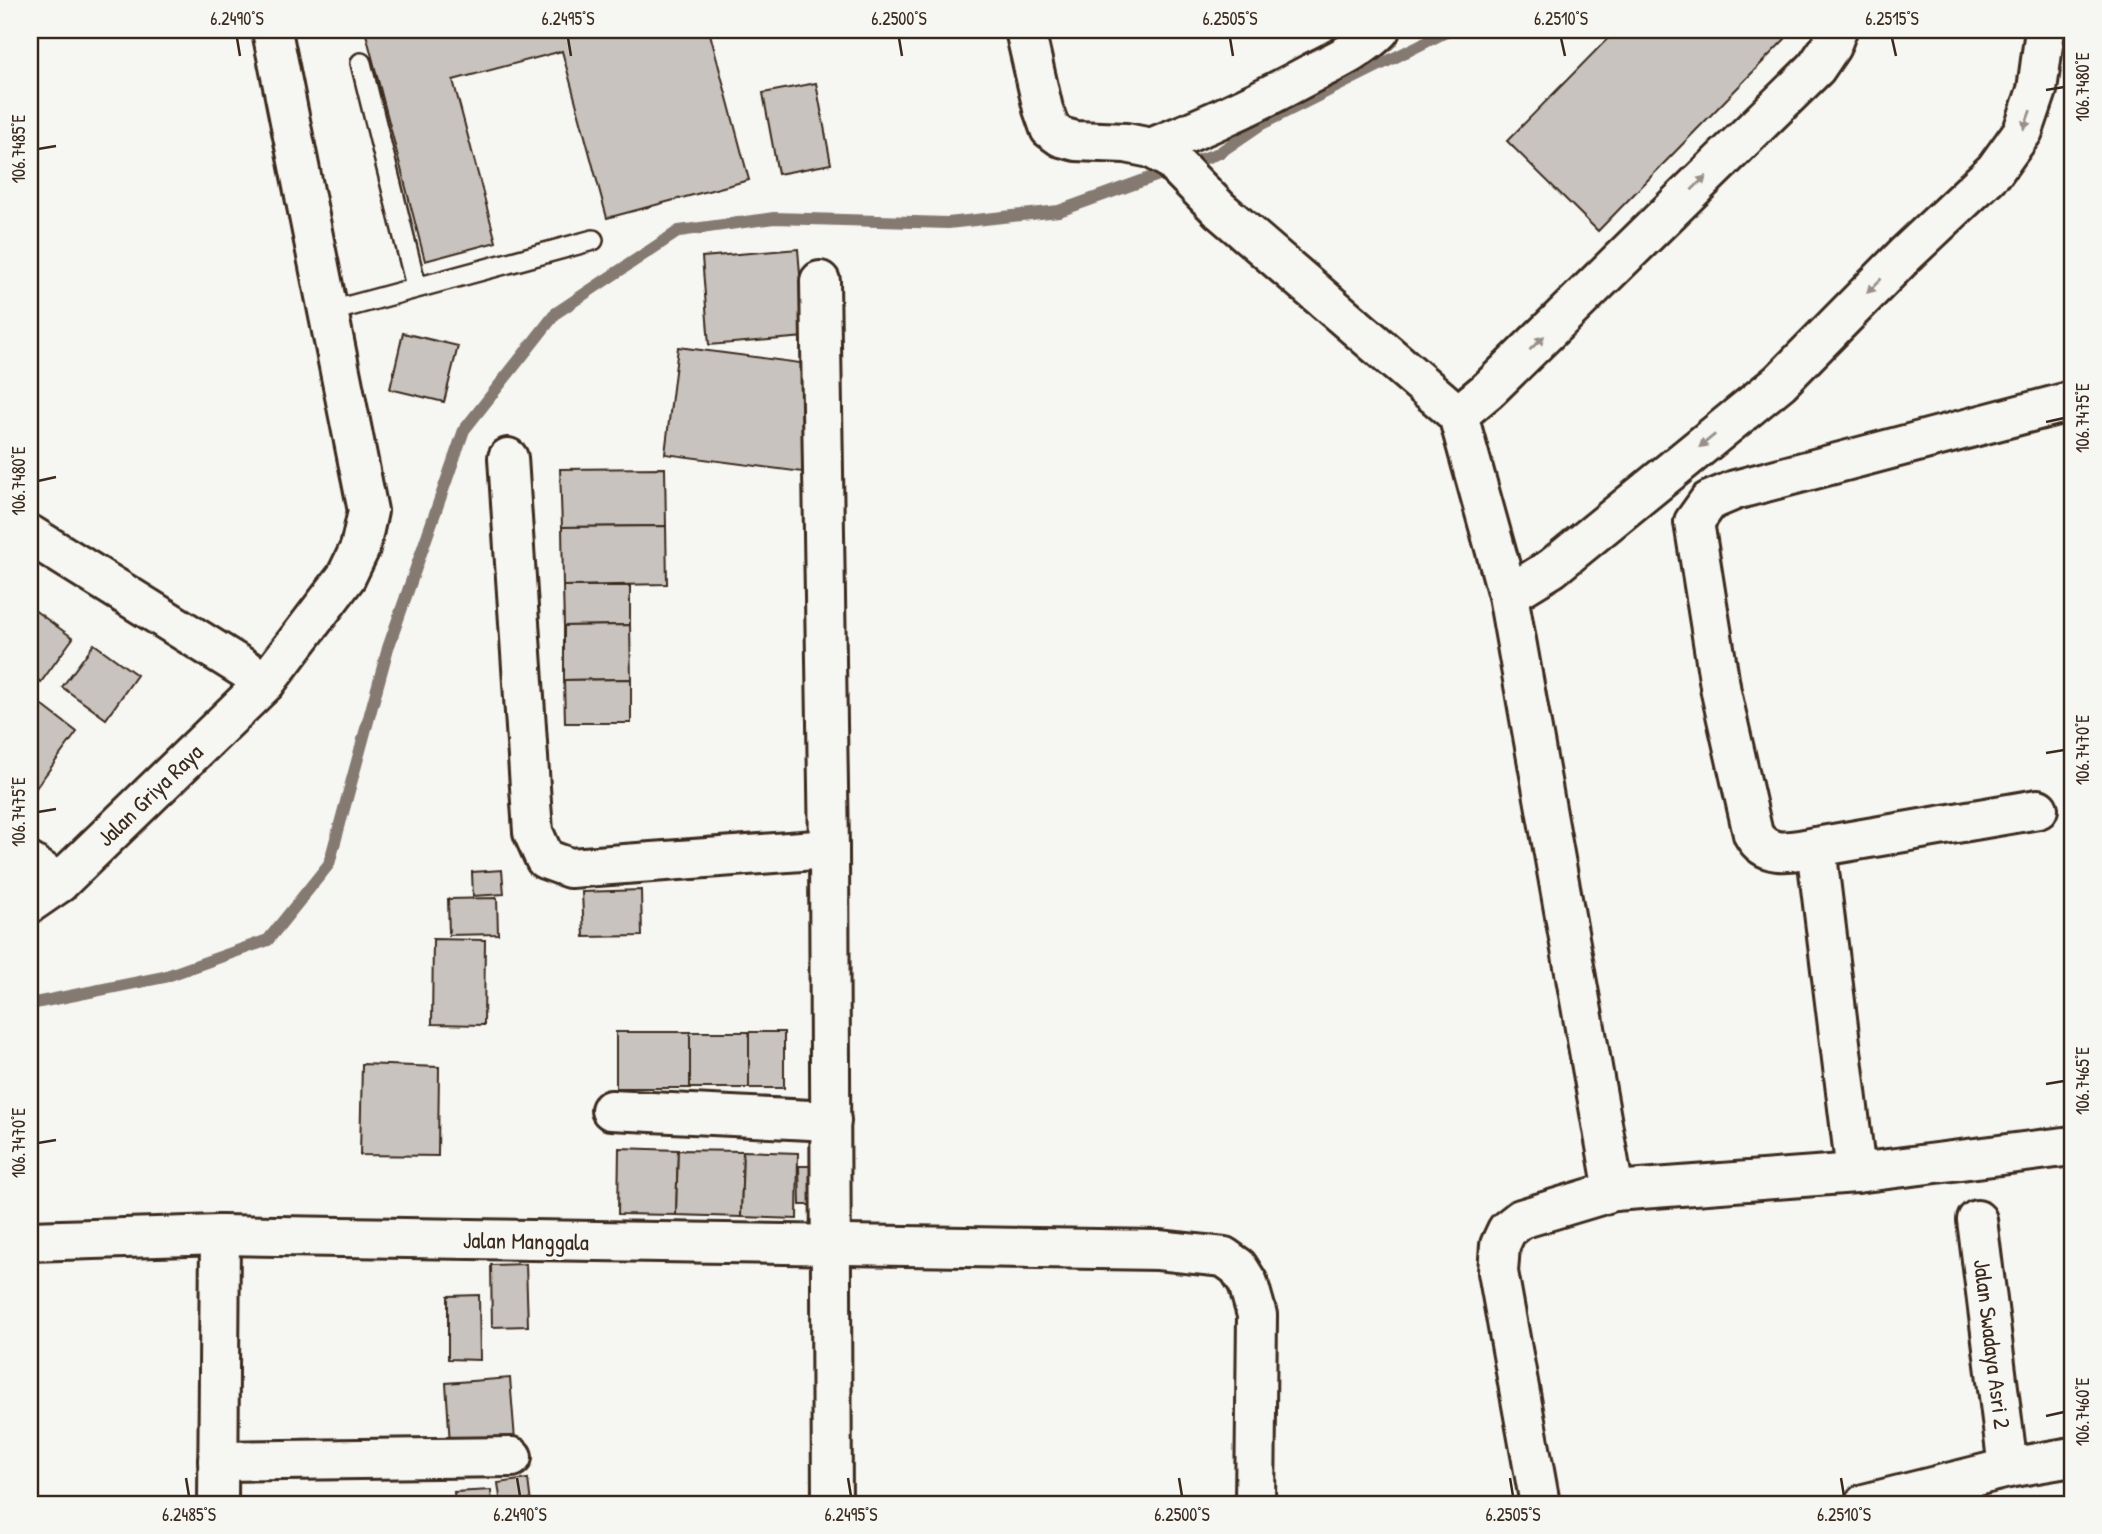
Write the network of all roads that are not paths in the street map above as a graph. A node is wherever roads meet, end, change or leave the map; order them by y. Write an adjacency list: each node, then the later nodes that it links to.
1 (1025, 30): 7 (street)
2 (1380, 30): 7 (street)
3 (1837, 30): 13 (street, one-way to 3)
4 (2045, 30): 16 (street, one-way to 16)
5 (273, 36): 11 (street, Jalan Griya Raya)
6 (361, 64): 10 (lane)
7 (1171, 164): 13 (street)
8 (593, 240): 10 (lane)
9 (820, 281): 20 (street)
10 (416, 286): 11 (lane)
11 (335, 310): 17 (street, Jalan Griya Raya)
12 (2072, 401): 19 (street)
13 (1458, 415): 16 (street)
14 (508, 458): 20 (street)
15 (30, 535): 17 (street)
16 (1508, 595): 26 (street)
17 (266, 682): 21 (street, Jalan Griya Raya)
18 (2038, 809): 19 (street)
19 (1816, 847): 25 (street)
20 (829, 849): 23 (street)
21 (40, 883)
22 (611, 1110): 23 (street)
23 (831, 1121): 30 (street)
24 (2072, 1146): 25 (street)
25 (1856, 1173): 26 (street)
26 (1614, 1191): 38 (street)
27 (1977, 1220): 34 (street, Jalan Swadaya Asri 2)
28 (220, 1235): 29 (street, Jalan Manggala); 30 (street, Jalan Manggala); 33 (street)
29 (30, 1241)
30 (831, 1247): 36 (street); 37 (street, Jalan Manggala)
31 (512, 1457): 33 (street)
32 (2072, 1457): 34 (street)
33 (218, 1461): 35 (street)
34 (2008, 1468): 39 (street)
35 (218, 1504)
36 (832, 1504)
37 (1255, 1504)
38 (1541, 1504)
39 (1864, 1504)

